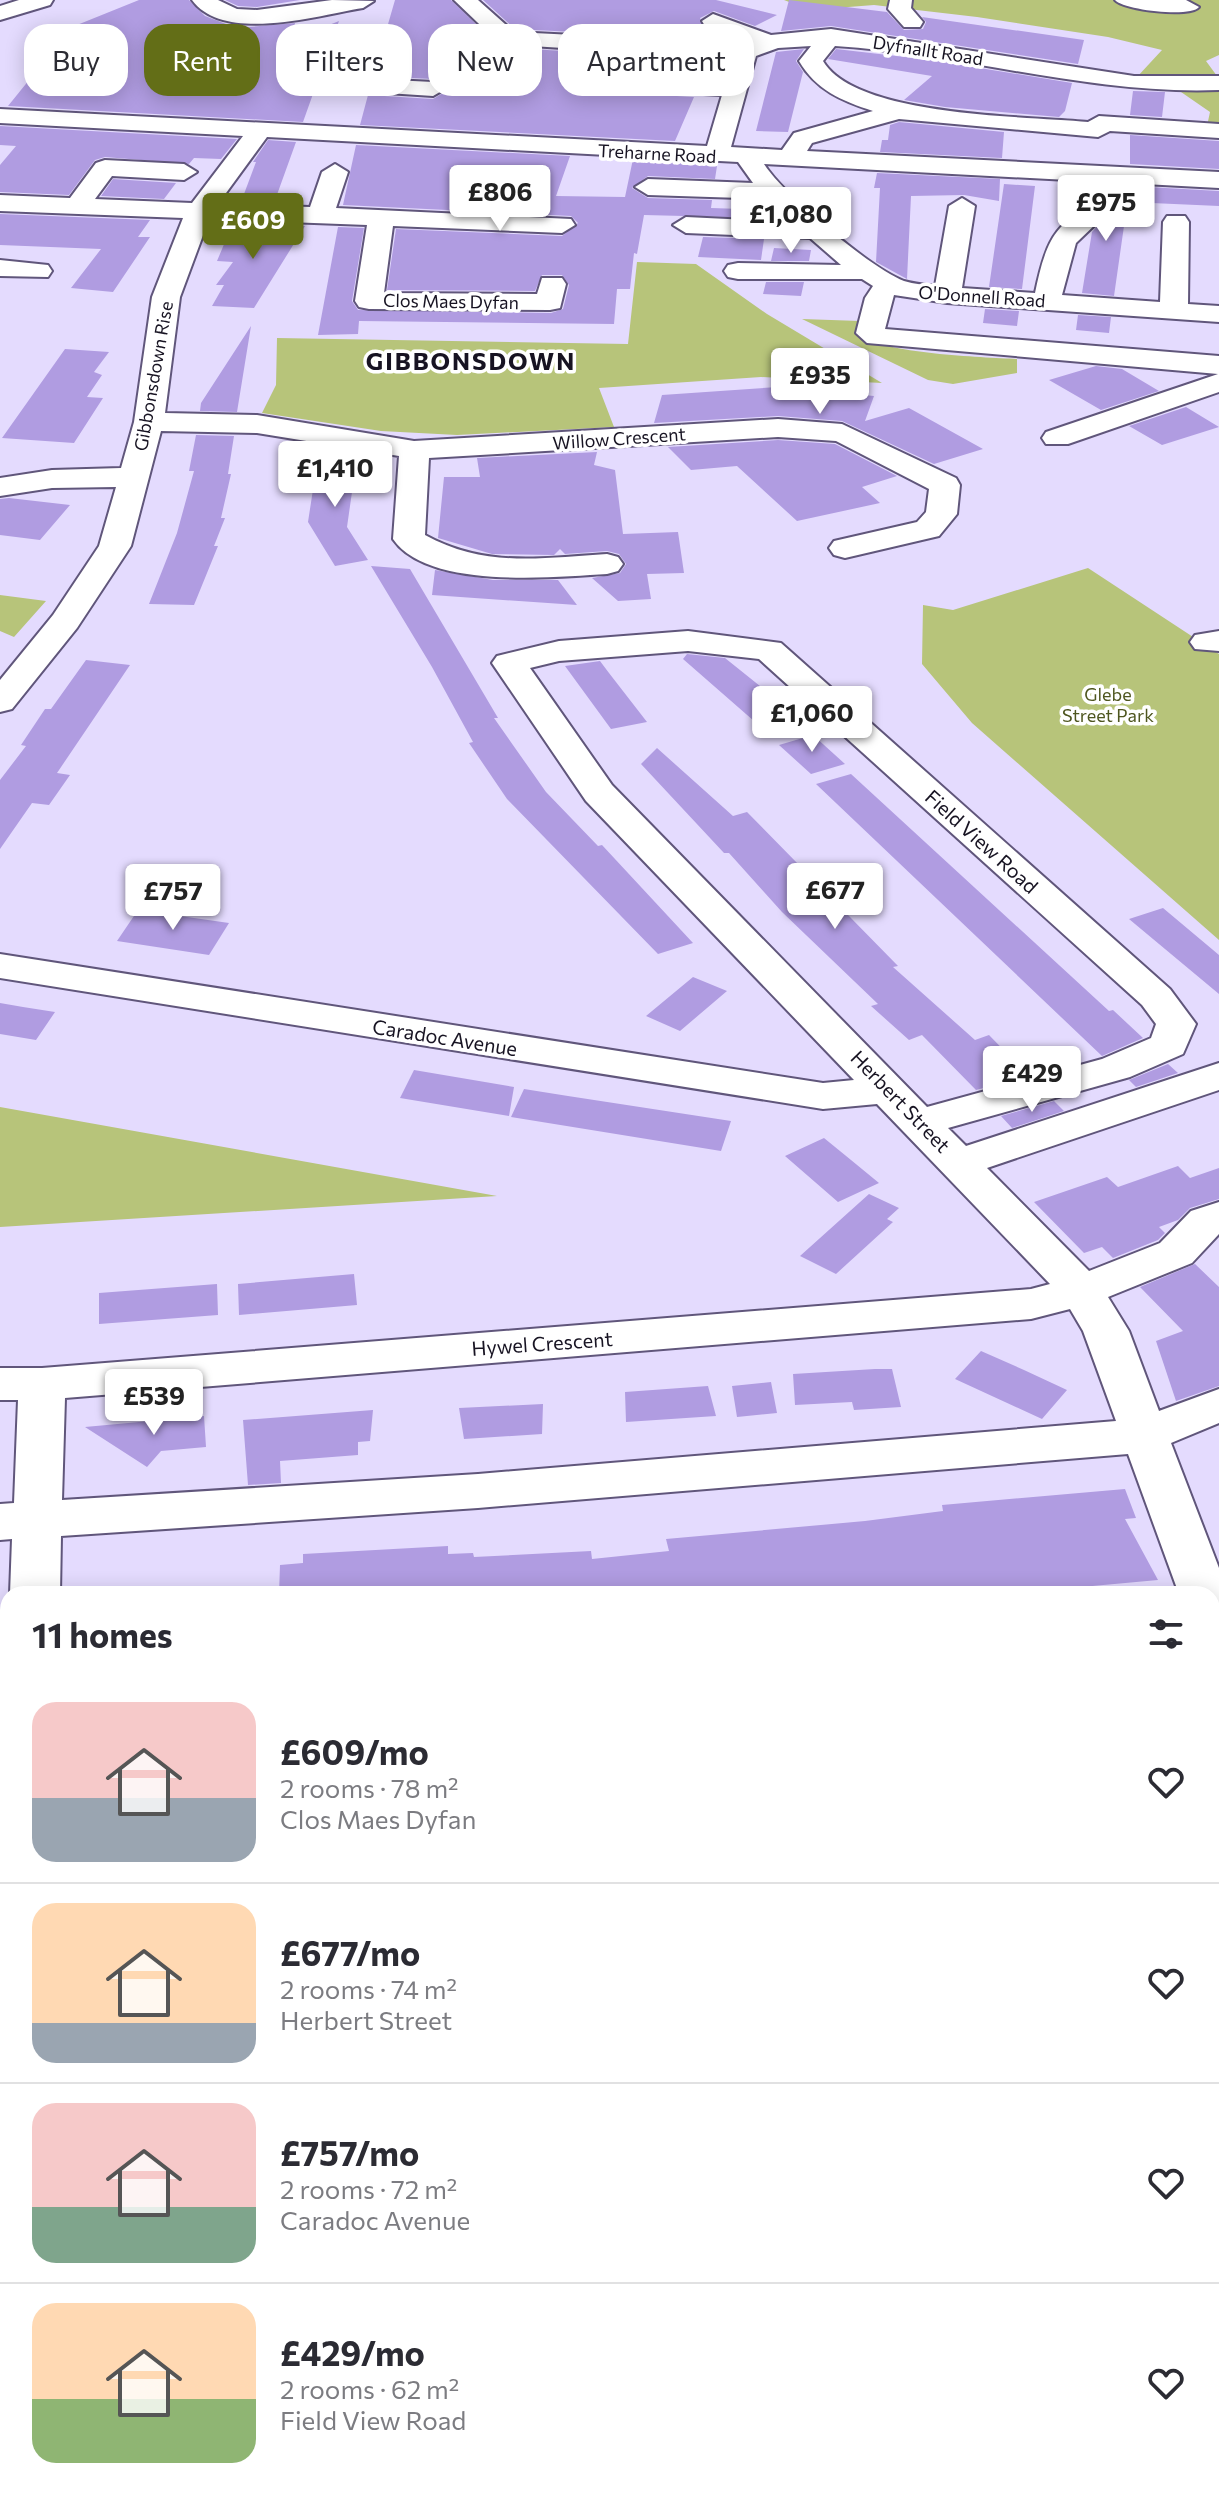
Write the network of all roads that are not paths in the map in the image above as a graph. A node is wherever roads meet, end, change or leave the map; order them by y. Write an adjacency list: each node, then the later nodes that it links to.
1 (42, 0): 9 (street)
2 (203, 0): 7 (street)
3 (465, 0): 13 (street)
4 (901, 0): 15 (street)
5 (1126, 0): 8 (street)
6 (363, 1): 7 (street)
7 (336, 2)
8 (1188, 7)
9 (0, 13)
10 (713, 21): 14 (street)
11 (985, 30): 18 (street)
12 (831, 36): 14 (street, Dyfnallt Road); 15 (street, Dyfnallt Road); 26 (street)
13 (558, 41)
14 (766, 41): 16 (street)
15 (889, 44): 18 (street, Dyfnallt Road)
16 (754, 48)
17 (1068, 48): 19 (street)
18 (960, 55): 19 (street, Dyfnallt Road)
19 (1047, 69): 20 (street, Dyfnallt Road)
20 (1108, 79): 21 (street, Dyfnallt Road); 28 (street)
21 (1219, 83)
22 (377, 96): 30 (street)
23 (731, 96): 32 (street)
24 (108, 104): 25 (street)
25 (201, 111): 27 (street, Treharne Road); 31 (street, Treharne Road)
26 (898, 112): 28 (street); 34 (street)
27 (0, 116)
28 (1098, 127): 29 (street); 37 (street)
29 (1219, 131)
30 (350, 136): 31 (street, Treharne Road); 32 (street, Treharne Road)
31 (252, 140): 42 (street, Gibbonsdown Rise)
32 (716, 156): 33 (street, Treharne Road)
33 (751, 157): 34 (street, Treharne Road); 40 (street, O'Donnell Road)
34 (792, 159): 37 (street, Treharne Road)
35 (184, 172): 43 (street)
36 (335, 172): 45 (street)
37 (1095, 174): 38 (street, Treharne Road)
38 (1219, 180)
39 (648, 187): 40 (street)
40 (776, 192): 51 (street, O'Donnell Road)
41 (0, 203): 43 (street)
42 (203, 204): 43 (street); 45 (street); 63 (street, Gibbonsdown Rise)
43 (77, 206)
44 (962, 206): 57 (street)
45 (320, 216): 46 (street)
46 (381, 217): 50 (street); 56 (street, Clos Maes Dyfan)
47 (1087, 220): 58 (street)
48 (1176, 222): 59 (street)
49 (686, 225): 51 (street)
50 (561, 228)
51 (820, 231): 55 (street, O'Donnell Road)
52 (0, 268): 53 (street)
53 (38, 271)
54 (738, 271): 55 (street)
55 (878, 278): 57 (street, O'Donnell Road); 61 (street)
56 (552, 284)
57 (947, 295): 58 (street, O'Donnell Road)
58 (1047, 301): 59 (street, O'Donnell Road)
59 (1174, 309): 60 (street, O'Donnell Road)
60 (1219, 314)
61 (1219, 365)
62 (1219, 382): 64 (street)
63 (149, 422): 65 (street, Willow Crescent); 66 (street, Gibbonsdown Rise)
64 (1057, 438)
65 (414, 450): 68 (street, Willow Crescent); 69 (street)
66 (134, 477): 67 (street); 71 (street, Gibbonsdown Rise)
67 (0, 487)
68 (845, 548)
69 (607, 564)
70 (509, 663): 74 (street, Herbert Street); 75 (street, Field View Road)
71 (0, 702)
72 (0, 966): 74 (street, Caradoc Avenue)
73 (1219, 1076): 76 (street)
74 (890, 1090): 75 (street, Herbert Street)
75 (921, 1122): 76 (street, Herbert Street)
76 (961, 1162): 78 (street, Herbert Street)
77 (1219, 1216): 78 (street, Hywel Crescent)
78 (1082, 1291): 79 (street, Hywel Crescent); 81 (street, Herbert Street)
79 (21, 1384): 82 (street)
80 (1219, 1405): 81 (street)
81 (1142, 1436): 82 (street); 84 (street, Herbert Street)
82 (19, 1521): 83 (street)
83 (33, 1586)
84 (1201, 1586)

